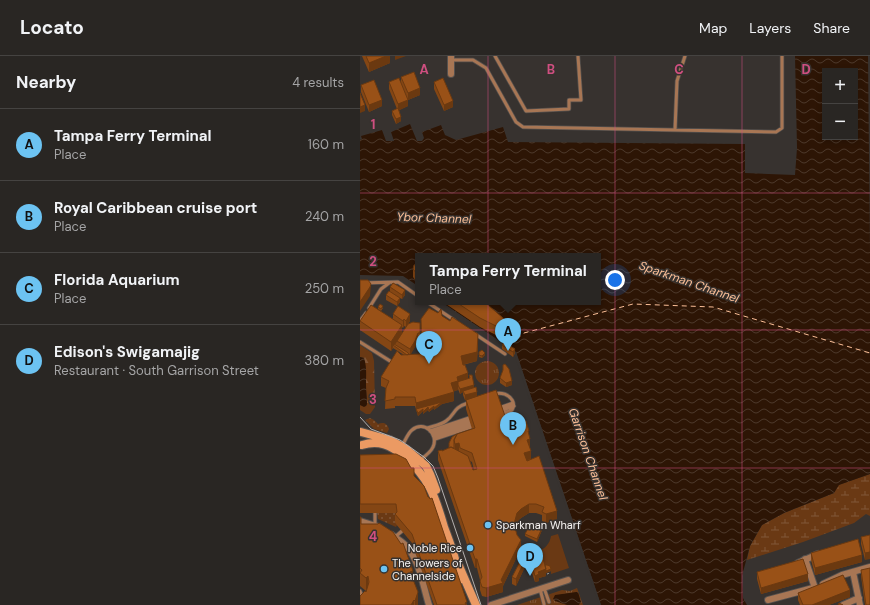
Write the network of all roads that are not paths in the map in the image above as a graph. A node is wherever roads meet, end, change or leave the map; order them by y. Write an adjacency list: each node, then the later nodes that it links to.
1 (495, 56): 2 (lane)
2 (578, 56)
3 (685, 56): 7 (lane)
4 (782, 56): 7 (lane)
5 (451, 58): 6 (street); 7 (lane)
6 (451, 74)
7 (675, 130)
8 (360, 283): 9 (lane)
9 (389, 283): 10 (lane); 12 (lane)
10 (415, 294)
11 (431, 305): 15 (lane)
12 (369, 308): 13 (lane); 14 (lane)
13 (375, 312)
14 (360, 321)
15 (459, 324)
16 (472, 332): 18 (lane)
17 (360, 342): 19 (lane)
18 (505, 354)
19 (390, 362)
20 (492, 395): 22 (lane)
21 (473, 401): 24 (lane)
22 (513, 406): 22 (lane)
23 (360, 431): 25 (main road); 26 (main road)
24 (432, 433): 24 (lane); 26 (lane); 27 (lane)
25 (361, 446): 27 (main road)
26 (402, 446): 27 (main road)
27 (417, 463): 34 (main road)
28 (375, 513): 30 (lane)
29 (360, 521): 30 (street)
30 (375, 525): 32 (street)
31 (402, 531): 32 (lane)
32 (395, 537): 51 (street)
33 (826, 551): 35 (street)
34 (455, 560): 39 (main road); 54 (main road)
35 (805, 560): 36 (street); 42 (street)
36 (792, 566)
37 (870, 567): 38 (street)
38 (853, 572): 42 (street); 48 (street)
39 (459, 580): 52 (main road); 53 (main road)
40 (568, 580): 41 (street)
41 (542, 588): 47 (lane); 50 (lane); 55 (street)
42 (815, 588): 46 (street)
43 (360, 591): 44 (lane)
44 (363, 597): 45 (lane); 49 (lane)
45 (369, 597)
46 (768, 600)
47 (549, 602)
48 (859, 602): 56 (street)
49 (360, 603)
50 (544, 604)
51 (429, 605)
52 (468, 605)
53 (472, 605)
54 (476, 605)
55 (491, 605)
56 (843, 605)

